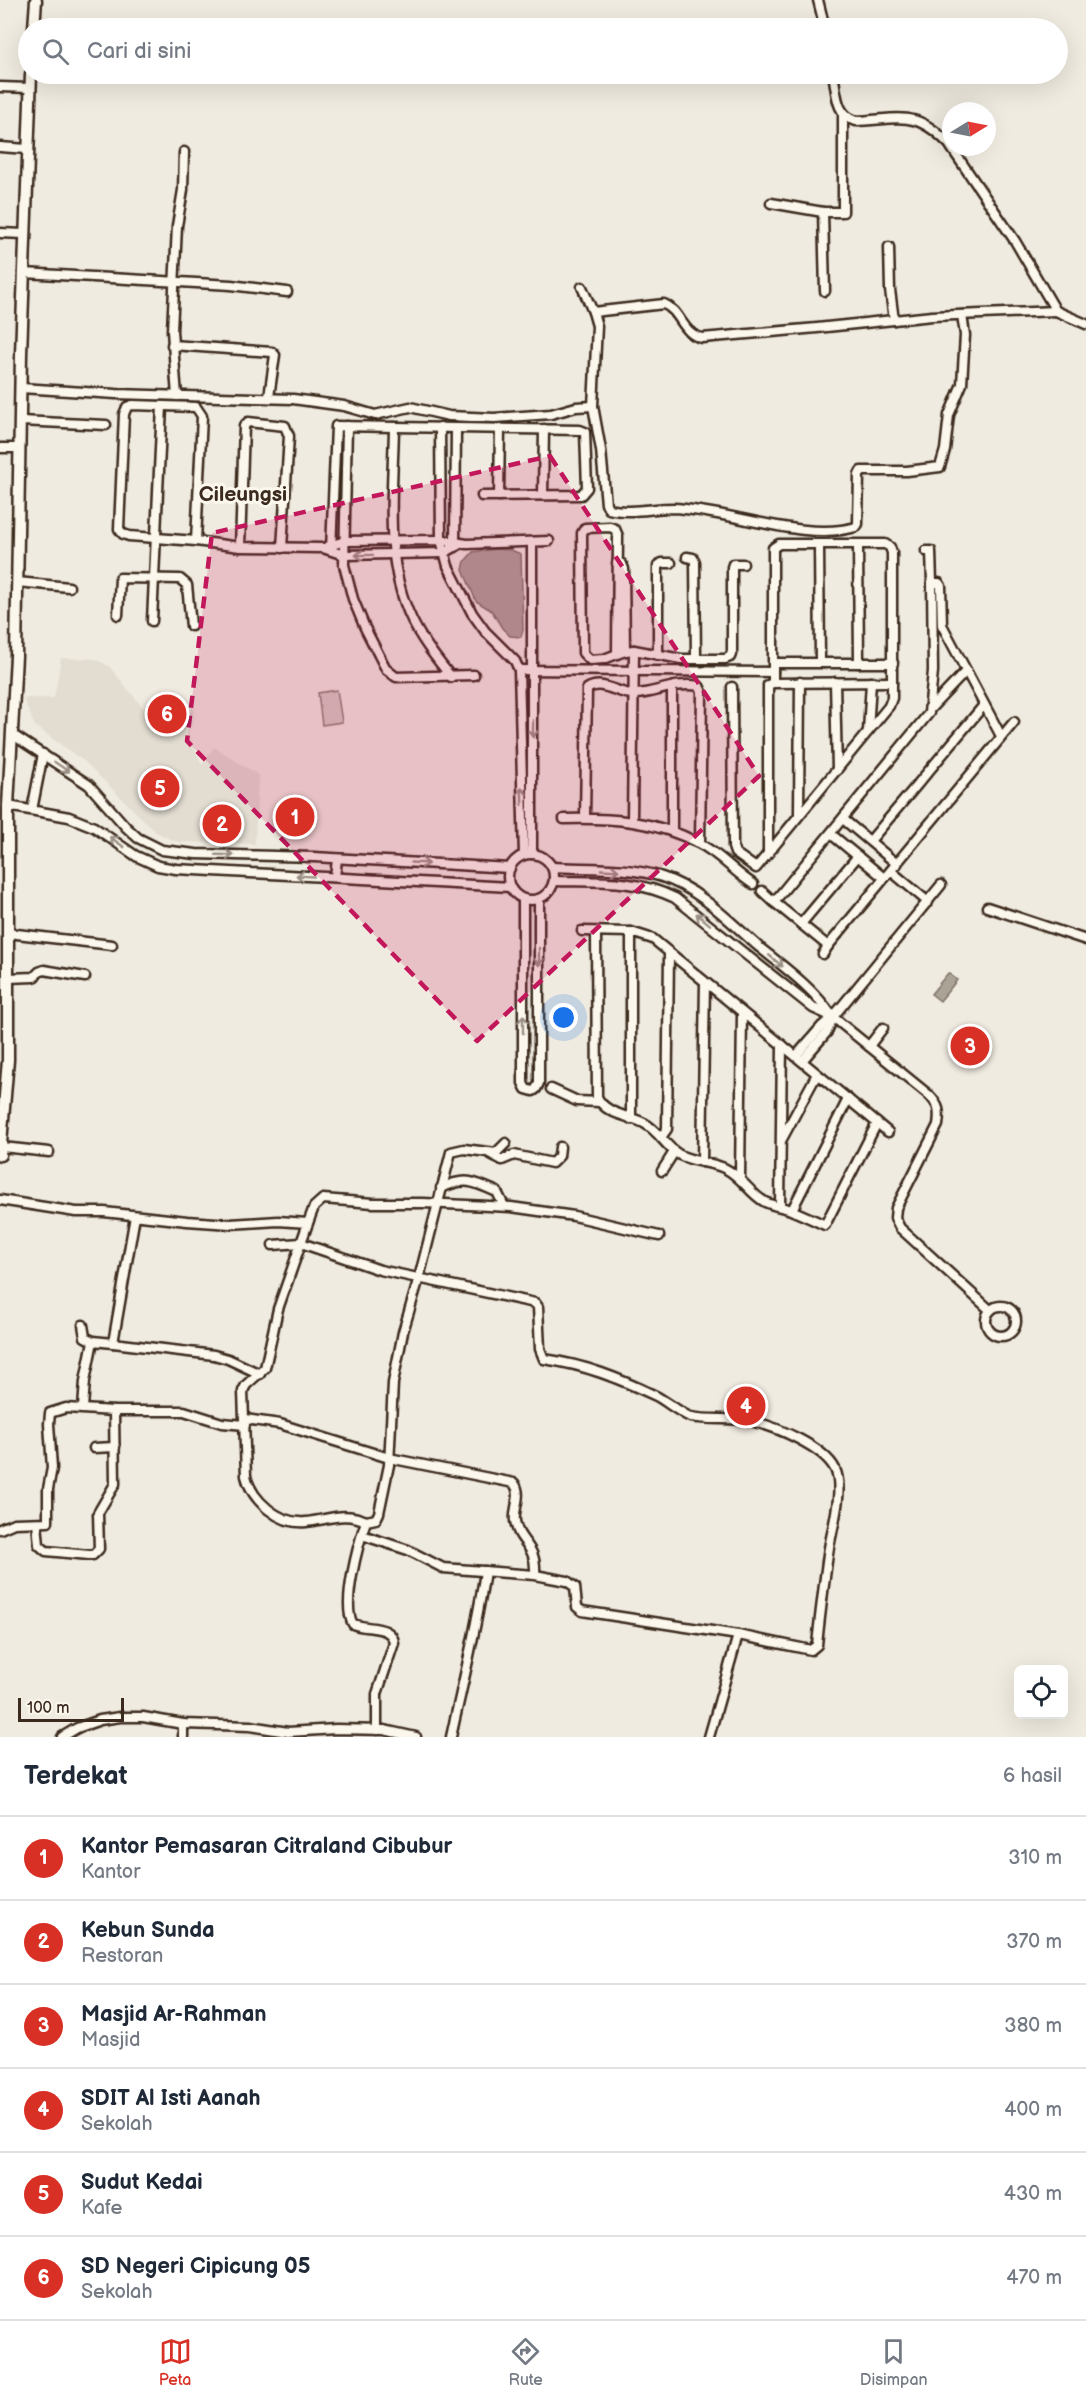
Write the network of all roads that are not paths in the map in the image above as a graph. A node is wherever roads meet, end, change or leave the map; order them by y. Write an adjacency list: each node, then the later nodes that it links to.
1 (36, 0): 3 (main road)
2 (818, 0): 4 (street)
3 (35, 18)
4 (822, 18)
5 (30, 84): 8 (main road)
6 (835, 84): 9 (street)
7 (0, 87): 8 (street)
8 (30, 88): 12 (main road)
9 (843, 115): 10 (street); 16 (street)
10 (942, 138)
11 (0, 147): 12 (street)
12 (27, 148): 18 (main road)
13 (184, 152): 21 (street)
14 (957, 156): 25 (street)
15 (771, 203): 16 (street)
16 (823, 212): 23 (street)
17 (0, 233): 18 (street)
18 (24, 234): 20 (main road)
19 (889, 248): 28 (street)
20 (24, 273): 21 (street); 31 (main road)
21 (176, 281): 24 (street); 30 (street)
22 (582, 287): 26 (street)
23 (825, 291)
24 (286, 292)
25 (1056, 311): 27 (street); 29 (street)
26 (593, 312): 28 (street); 35 (street)
27 (962, 315): 28 (street); 35 (street)
28 (894, 320)
29 (1086, 324)
30 (172, 345): 32 (street); 33 (street)
31 (21, 388): 32 (street); 36 (main road)
32 (177, 396): 33 (street)
33 (269, 397): 35 (street)
34 (162, 406): 49 (street); 49 (street); 51 (street)
35 (592, 406)
36 (20, 421): 37 (street); 45 (main road)
37 (106, 425)
38 (347, 426): 39 (street); 52 (street); 61 (street)
39 (394, 427): 40 (street); 54 (street)
40 (440, 427): 41 (street); 50 (street)
41 (456, 428): 42 (street); 56 (street)
42 (500, 428): 43 (street); 48 (street)
43 (544, 429): 46 (street); 46 (street)
44 (0, 448): 45 (street)
45 (20, 448): 70 (main road)
46 (543, 495): 48 (street)
47 (482, 496): 48 (street)
48 (499, 496)
49 (157, 537): 51 (street); 69 (street)
50 (441, 540): 54 (street); 56 (street); 64 (street)
51 (196, 541): 59 (street)
52 (345, 541): 54 (street); 61 (street); 65 (street)
53 (549, 541): 55 (street)
54 (392, 542): 63 (street)
55 (532, 542): 56 (street); 84 (street)
56 (456, 545): 64 (street)
57 (819, 545): 58 (street); 79 (street); 82 (street)
58 (858, 545): 80 (street); 81 (street)
59 (240, 548): 60 (street); 60 (street)
60 (282, 548): 61 (street)
61 (328, 548): 65 (street)
62 (926, 551): 74 (street)
63 (392, 554): 64 (street); 65 (street, one-way to 65); 88 (street)
64 (444, 554): 83 (street)
65 (344, 555): 88 (street)
66 (687, 556): 78 (street)
67 (671, 563): 77 (street)
68 (743, 564): 78 (street)
69 (154, 579): 72 (street); 73 (street); 75 (street)
70 (17, 582): 71 (street); 101 (main road)
71 (69, 587)
72 (118, 615)
73 (152, 621)
74 (937, 625): 85 (street); 98 (street)
75 (191, 626)
76 (625, 652): 76 (street); 77 (street); 86 (street)
77 (658, 655): 78 (street)
78 (696, 658)
79 (820, 662): 80 (street); 82 (street)
80 (859, 663): 81 (street)
81 (893, 663): 92 (street)
82 (774, 668): 86 (street); 93 (street)
83 (519, 670): 84 (street); 108 (street, one-way to 83)
84 (533, 670): 86 (street); 109 (street, one-way to 109)
85 (966, 671): 97 (street); 98 (street)
86 (634, 672): 96 (street)
87 (474, 675): 88 (street)
88 (451, 677)
89 (800, 682): 90 (street); 93 (street); 107 (street)
90 (835, 682): 91 (street); 104 (street)
91 (871, 682): 92 (street); 100 (street)
92 (892, 682): 100 (street)
93 (773, 683): 118 (street)
94 (672, 687): 96 (street); 114 (street); 117 (street)
95 (732, 687): 118 (street)
96 (634, 694): 110 (street); 113 (street)
97 (984, 705): 102 (street); 116 (street)
98 (930, 709): 112 (street)
99 (1014, 722): 102 (street)
100 (868, 731): 104 (street)
101 (13, 735): 103 (street); 105 (main road)
102 (1001, 736): 125 (street)
103 (43, 754): 106 (street); 121 (street, one-way to 121)
104 (837, 770): 107 (street)
105 (8, 806): 106 (street); 143 (main road)
106 (32, 810): 126 (street, one-way to 106)
107 (799, 813): 118 (street)
108 (522, 816): 109 (street); 119 (street)
109 (532, 816): 119 (street)
110 (585, 818): 111 (street); 113 (street)
111 (564, 819)
112 (843, 819): 115 (street); 116 (street)
113 (632, 821): 114 (street)
114 (672, 831): 117 (street)
115 (831, 834): 120 (street); 136 (street)
116 (870, 841): 125 (street)
117 (700, 843): 130 (street)
118 (768, 853)
119 (528, 854): 123 (street); 124 (street)
120 (858, 856): 128 (street); 139 (street)
121 (272, 857): 122 (street); 126 (street)
122 (337, 859): 123 (street, one-way to 123); 127 (street)
123 (510, 867): 132 (street)
124 (552, 867): 129 (street); 154 (street, one-way to 154)
125 (894, 867): 128 (street); 137 (street)
126 (272, 874): 127 (street, one-way to 126)
127 (335, 877): 132 (street)
128 (884, 878): 146 (street)
129 (554, 881): 135 (street); 154 (street, one-way to 129)
130 (753, 884)
131 (941, 885): 137 (street)
132 (510, 887): 134 (street)
133 (762, 891): 136 (street)
134 (523, 899): 135 (street); 135 (street, one-way to 134)
135 (539, 899)
136 (774, 902): 139 (street)
137 (928, 902): 154 (street)
138 (987, 907): 144 (street)
139 (801, 924): 146 (street)
140 (582, 931): 141 (street)
141 (597, 932): 142 (street); 163 (street)
142 (631, 932): 147 (street); 164 (street)
143 (8, 933): 145 (street); 149 (main road)
144 (1086, 940)
145 (112, 945)
146 (828, 946): 148 (street)
147 (669, 954): 152 (street); 167 (street)
148 (823, 954)
149 (4, 960): 151 (main road)
150 (85, 977): 151 (street)
151 (8, 978): 159 (main road)
152 (705, 983): 153 (street); 175 (street)
153 (742, 1013): 156 (street); 177 (street)
154 (833, 1017): 157 (street); 158 (street)
155 (883, 1028): 157 (street)
156 (782, 1045): 158 (street); 168 (street)
157 (869, 1046): 190 (street)
158 (799, 1059): 160 (street)
159 (4, 1060): 171 (main road)
160 (818, 1074): 162 (street); 168 (street)
161 (551, 1089): 163 (street)
162 (848, 1099): 165 (street); 183 (street)
163 (600, 1102): 164 (street)
164 (632, 1119): 167 (street)
165 (877, 1123): 166 (street); 183 (street)
166 (888, 1132)
167 (662, 1136): 173 (street)
168 (781, 1141): 182 (street)
169 (506, 1143): 174 (street)
170 (560, 1147): 174 (street)
171 (1, 1151): 172 (street)
172 (49, 1152)
173 (674, 1152): 175 (street); 176 (street)
174 (489, 1153): 178 (street)
175 (702, 1162): 177 (street)
176 (662, 1171)
177 (740, 1178): 182 (street)
178 (441, 1188): 180 (street); 181 (street)
179 (0, 1200): 184 (street)
180 (436, 1204): 181 (street); 185 (street); 189 (street)
181 (504, 1206): 186 (street)
182 (780, 1206): 183 (street)
183 (792, 1210)
184 (135, 1216): 185 (street); 193 (street)
185 (308, 1223): 187 (street)
186 (659, 1236)
187 (301, 1244): 188 (street); 189 (street); 194 (street)
188 (273, 1245)
189 (419, 1278): 200 (street); 207 (street)
190 (990, 1310)
191 (83, 1325): 192 (street)
192 (93, 1341): 193 (street); 195 (street)
193 (113, 1343): 194 (street)
194 (260, 1374): 197 (street)
195 (83, 1408): 196 (street); 202 (street)
196 (114, 1411): 197 (street); 198 (street)
197 (245, 1422): 200 (street); 201 (street)
198 (115, 1447): 199 (street); 202 (street)
199 (94, 1448)
200 (389, 1458): 201 (street); 206 (street)
201 (366, 1521): 204 (street)
202 (37, 1523): 203 (street)
203 (0, 1529)
204 (362, 1535): 205 (street); 209 (street)
205 (485, 1571): 206 (street); 213 (street)
206 (535, 1575): 207 (street)
207 (738, 1635): 214 (street)
208 (183, 1724): 209 (street); 210 (street); 211 (street)
209 (377, 1730): 212 (street)
210 (62, 1737)
211 (183, 1737)
212 (416, 1737)
213 (451, 1737)
214 (709, 1737)

